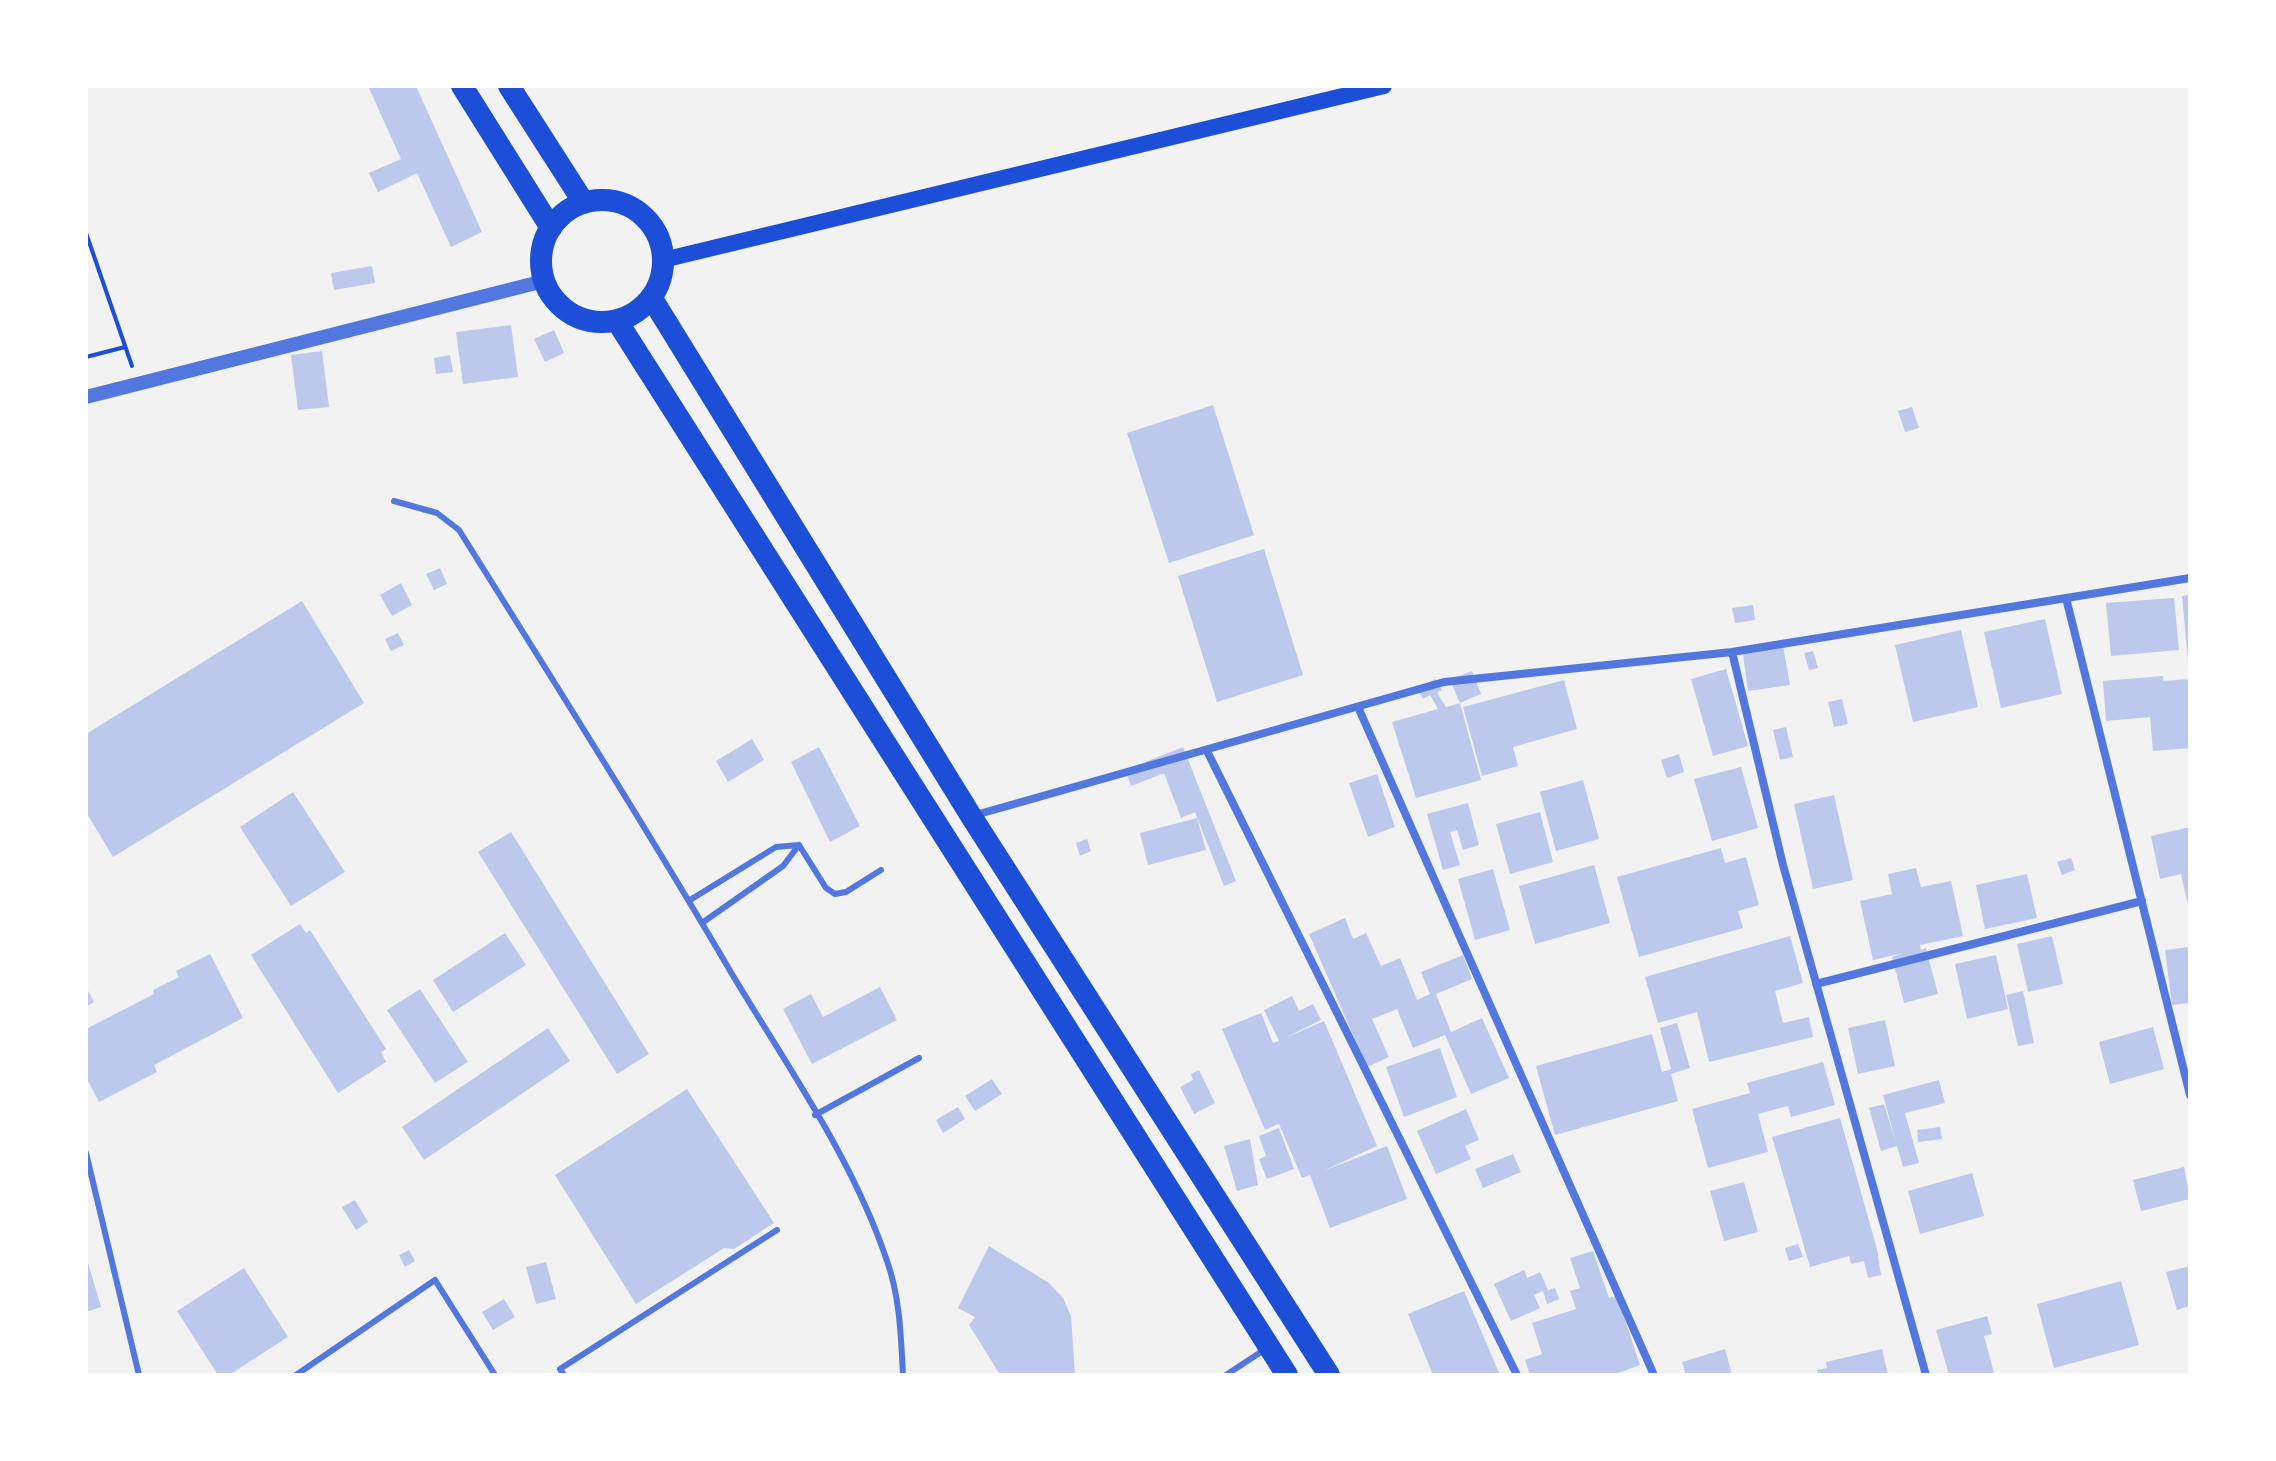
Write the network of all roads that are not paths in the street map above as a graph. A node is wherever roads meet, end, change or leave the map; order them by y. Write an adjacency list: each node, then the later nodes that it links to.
1 (462, 86): 5 (highway)
2 (509, 86): 4 (highway)
3 (1384, 86): 6 (main road)
4 (584, 203): 5 (highway); 6 (highway)
5 (551, 228): 7 (highway)
6 (663, 260): 8 (highway)
7 (544, 281): 9 (highway); 10 (street)
8 (651, 297): 9 (highway); 17 (highway)
9 (617, 321): 29 (highway)
10 (86, 397)
11 (394, 501): 20 (lane)
12 (2190, 578): 13 (street)
13 (2066, 598): 14 (street); 21 (street)
14 (1732, 652): 15 (street); 23 (street)
15 (1358, 707): 16 (street); 39 (street)
16 (1207, 751): 17 (street); 38 (street)
17 (971, 816): 37 (highway)
18 (799, 845): 19 (lane); 20 (lane); 22 (lane)
19 (881, 870)
20 (690, 900): 22 (lane)
21 (2142, 901): 23 (street); 25 (street)
22 (702, 923): 26 (lane)
23 (1816, 984): 40 (street)
24 (919, 1058): 26 (lane)
25 (2190, 1095)
26 (815, 1115): 34 (lane)
27 (86, 1153): 30 (lane)
28 (777, 1230): 33 (lane)
29 (1270, 1346): 35 (lane); 36 (highway)
30 (139, 1375)
31 (296, 1375): 32 (lane)
32 (495, 1375)
33 (564, 1375)
34 (903, 1375)
35 (1226, 1375)
36 (1287, 1375)
37 (1329, 1375)
38 (1517, 1375)
39 (1654, 1375)
40 (1926, 1375)

